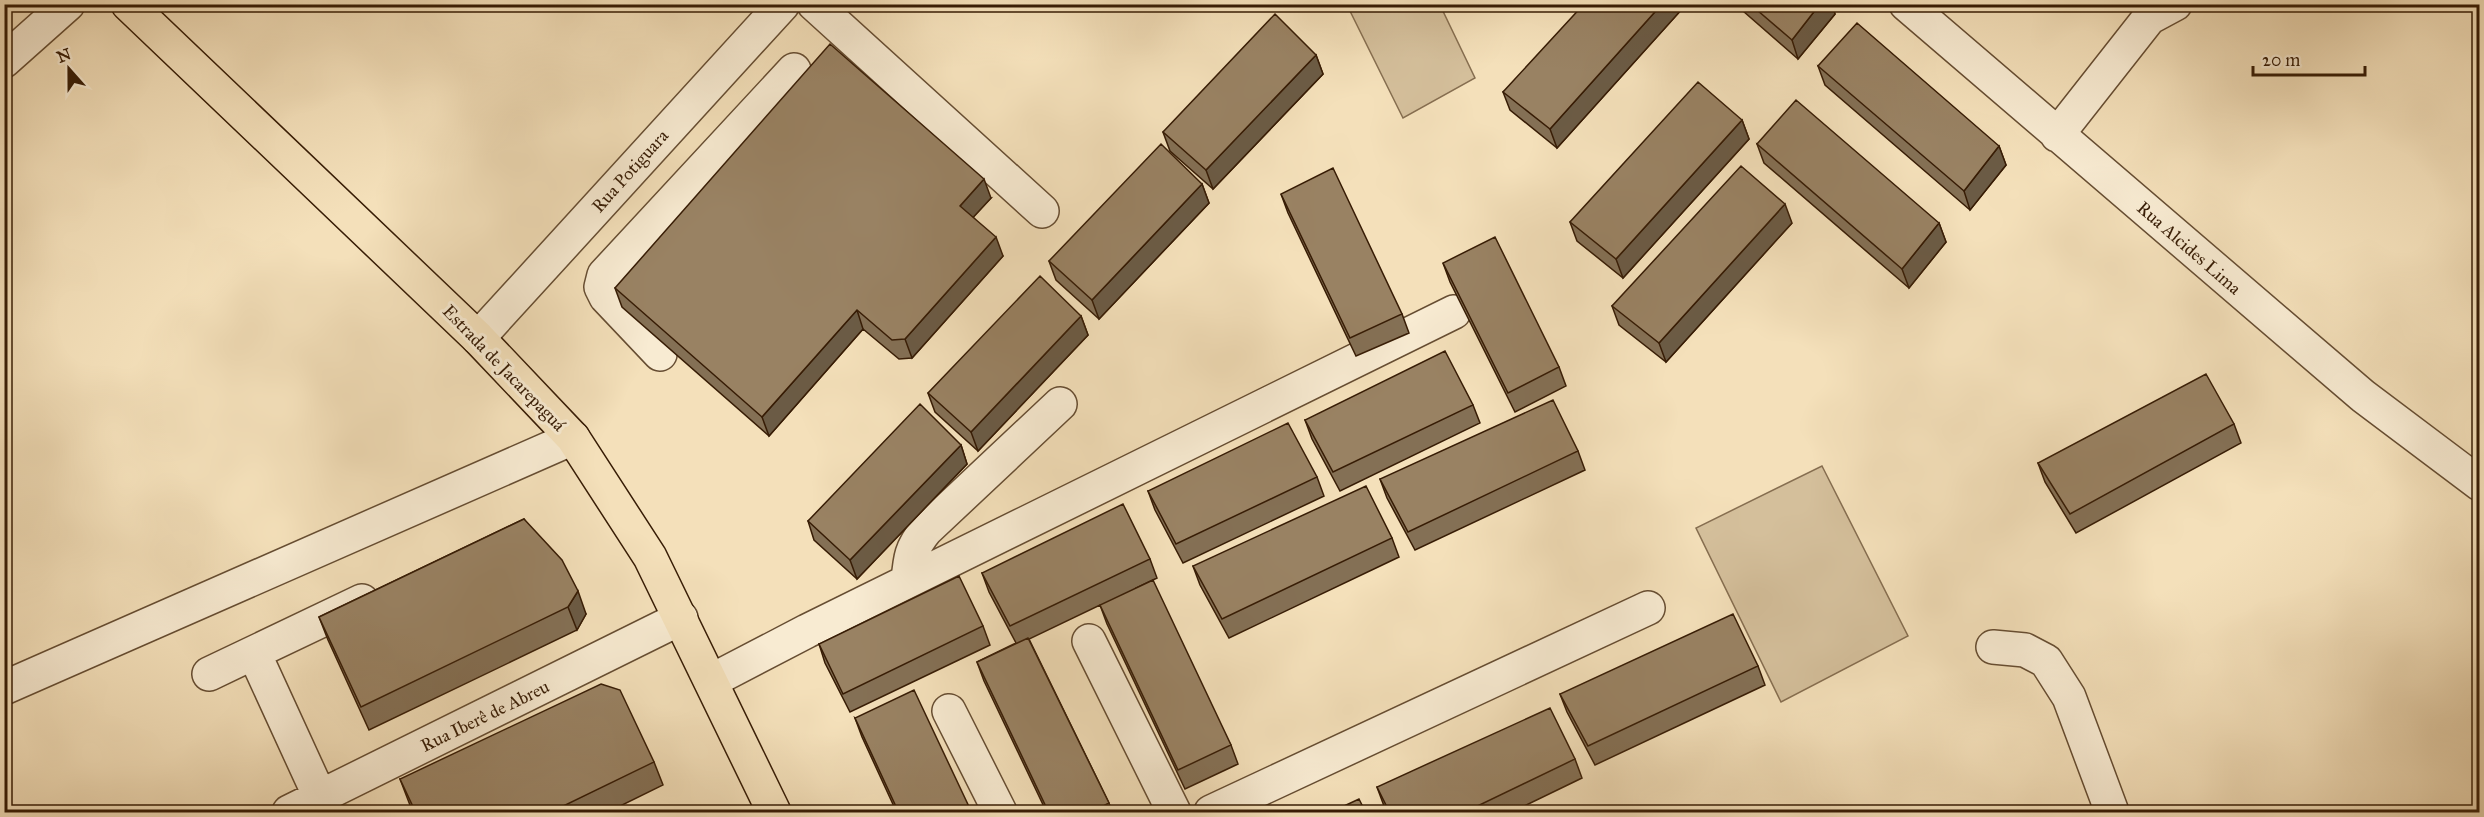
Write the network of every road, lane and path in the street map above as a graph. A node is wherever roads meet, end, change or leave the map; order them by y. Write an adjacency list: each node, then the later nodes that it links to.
1 (68, 4): 7 (street)
2 (128, 4): 14 (main road, Estrada de Jacarepaguá)
3 (783, 4): 10 (street, Rua Potiguara)
4 (814, 4): 12 (street)
5 (1906, 4): 9 (street, Rua Alcides Lima)
6 (2175, 4): 9 (street)
7 (4, 61)
8 (794, 70): 11 (street)
9 (2057, 135): 18 (street, Rua Alcides Lima)
10 (658, 141): 11 (street); 14 (street, Rua Potiguara)
11 (697, 175): 15 (street)
12 (1042, 211)
13 (1454, 312): 19 (street)
14 (478, 338): 17 (main road, Estrada de Jacarepaguá)
15 (660, 354)
16 (1060, 404): 19 (street)
17 (573, 438): 22 (main road, Estrada de Jacarepaguá); 28 (street)
18 (2480, 484)
19 (908, 581): 27 (street)
20 (392, 587): 25 (street)
21 (1648, 608): 35 (street)
22 (681, 618): 27 (main road, Estrada de Jacarepaguá); 30 (street, Rua Iberê de Abreu)
23 (1089, 641): 34 (street)
24 (1993, 647): 36 (street)
25 (254, 653): 26 (street); 30 (street)
26 (209, 674)
27 (711, 681): 32 (main road, Estrada de Jacarepaguá)
28 (4, 688)
29 (949, 711): 33 (street)
30 (335, 800): 31 (street, Rua Iberê de Abreu)
31 (289, 813)
32 (774, 813)
33 (1000, 813)
34 (1174, 813)
35 (1211, 813)
36 (2112, 813)

